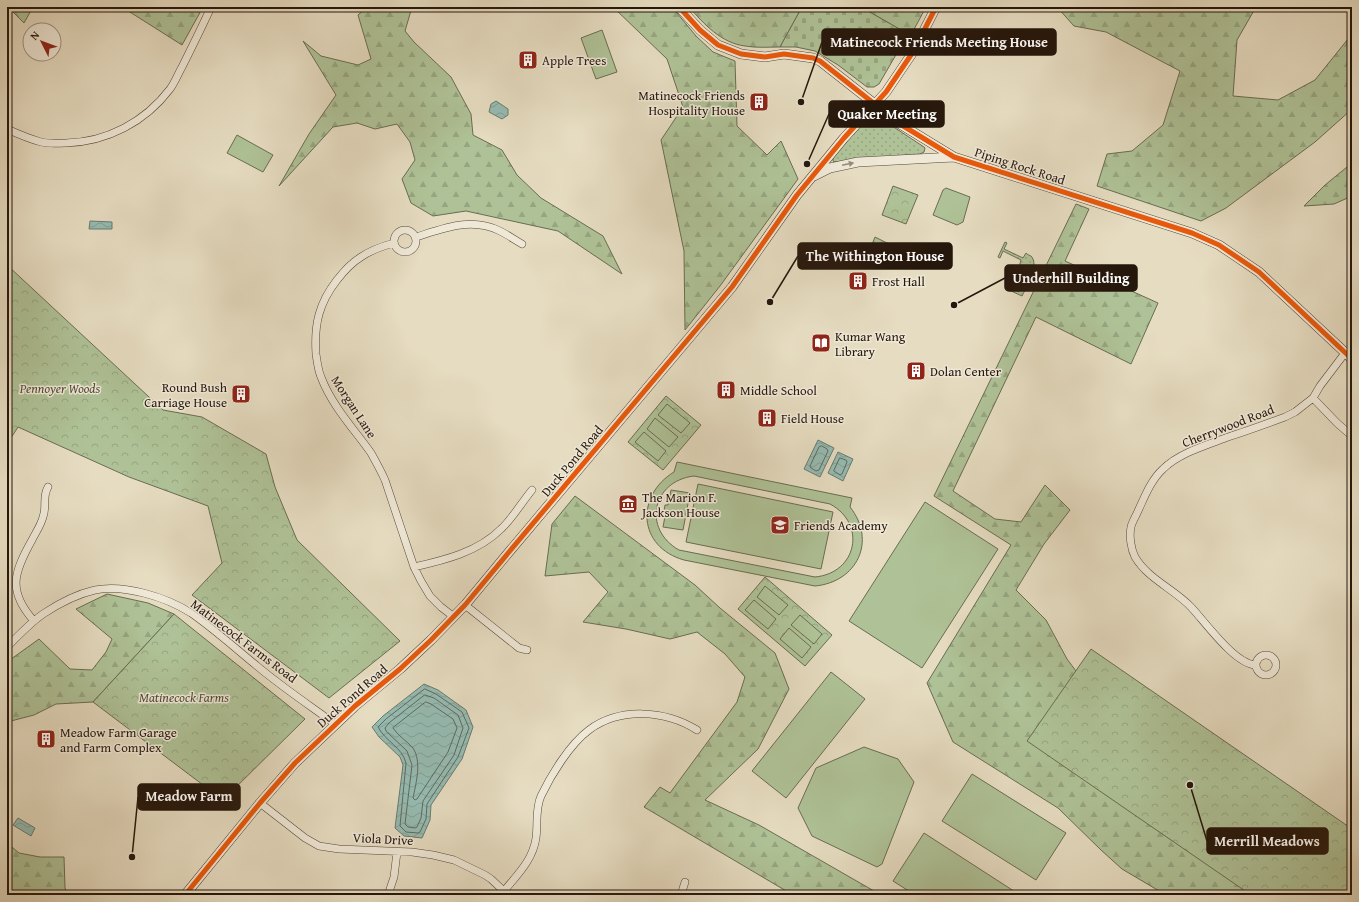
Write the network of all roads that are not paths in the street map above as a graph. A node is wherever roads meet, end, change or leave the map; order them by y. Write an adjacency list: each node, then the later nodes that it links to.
1 (211, 7): 5 (street)
2 (679, 7): 4 (street, Piping Rock Road)
3 (936, 7): 4 (street, Duck Pond Road)
4 (874, 105): 6 (street, Piping Rock Road); 7 (street, Duck Pond Road)
5 (7, 129)
6 (954, 157): 7 (street, one-way to 6); 11 (street, Piping Rock Road)
7 (811, 178): 17 (street, Duck Pond Road)
8 (416, 237): 9 (street); 9 (street); 10 (street)
9 (394, 243): 16 (street, Morgan Lane)
10 (522, 244)
11 (1349, 356): 12 (street, Cherrywood Road)
12 (1313, 398): 13 (street); 22 (street, Cherrywood Road)
13 (1352, 436)
14 (48, 487): 19 (street)
15 (532, 490): 16 (street)
16 (414, 567): 18 (street, Morgan Lane)
17 (465, 605): 18 (street, Duck Pond Road); 21 (street)
18 (454, 617): 23 (street, Duck Pond Road)
19 (34, 621): 20 (street, Matinecock Farms Road); 23 (street, Matinecock Farms Road)
20 (7, 647)
21 (527, 650)
22 (1255, 665)
23 (335, 724): 25 (street, Duck Pond Road)
24 (697, 730): 28 (street)
25 (260, 804): 26 (street, Viola Drive); 29 (street, Duck Pond Road)
26 (397, 852): 28 (street, Viola Drive); 30 (street)
27 (685, 882): 31 (street)
28 (506, 893)
29 (185, 895)
30 (388, 895)
31 (681, 895)

